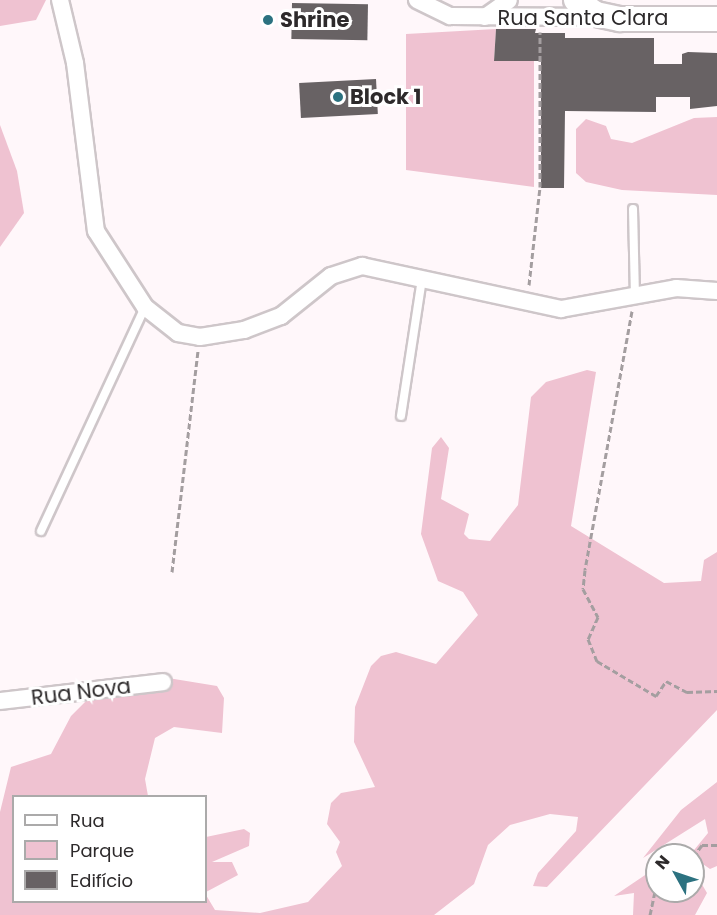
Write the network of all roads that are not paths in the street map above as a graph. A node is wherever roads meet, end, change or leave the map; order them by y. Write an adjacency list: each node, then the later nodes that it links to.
1 (60, 0): 12 (street)
2 (417, 0): 6 (street, Rua Santa Clara)
3 (509, 0): 6 (street)
4 (576, 0): 5 (main road)
5 (607, 17): 6 (street, Rua Santa Clara); 7 (main road, Rua Santa Clara)
6 (484, 18)
7 (717, 19)
8 (633, 209): 11 (lane)
9 (422, 279): 11 (street); 12 (street); 13 (lane)
10 (717, 291): 11 (street)
11 (635, 295)
12 (145, 308): 14 (lane)
13 (401, 416)
14 (41, 531)
15 (162, 682): 16 (street, Rua Nova)
16 (0, 701)

